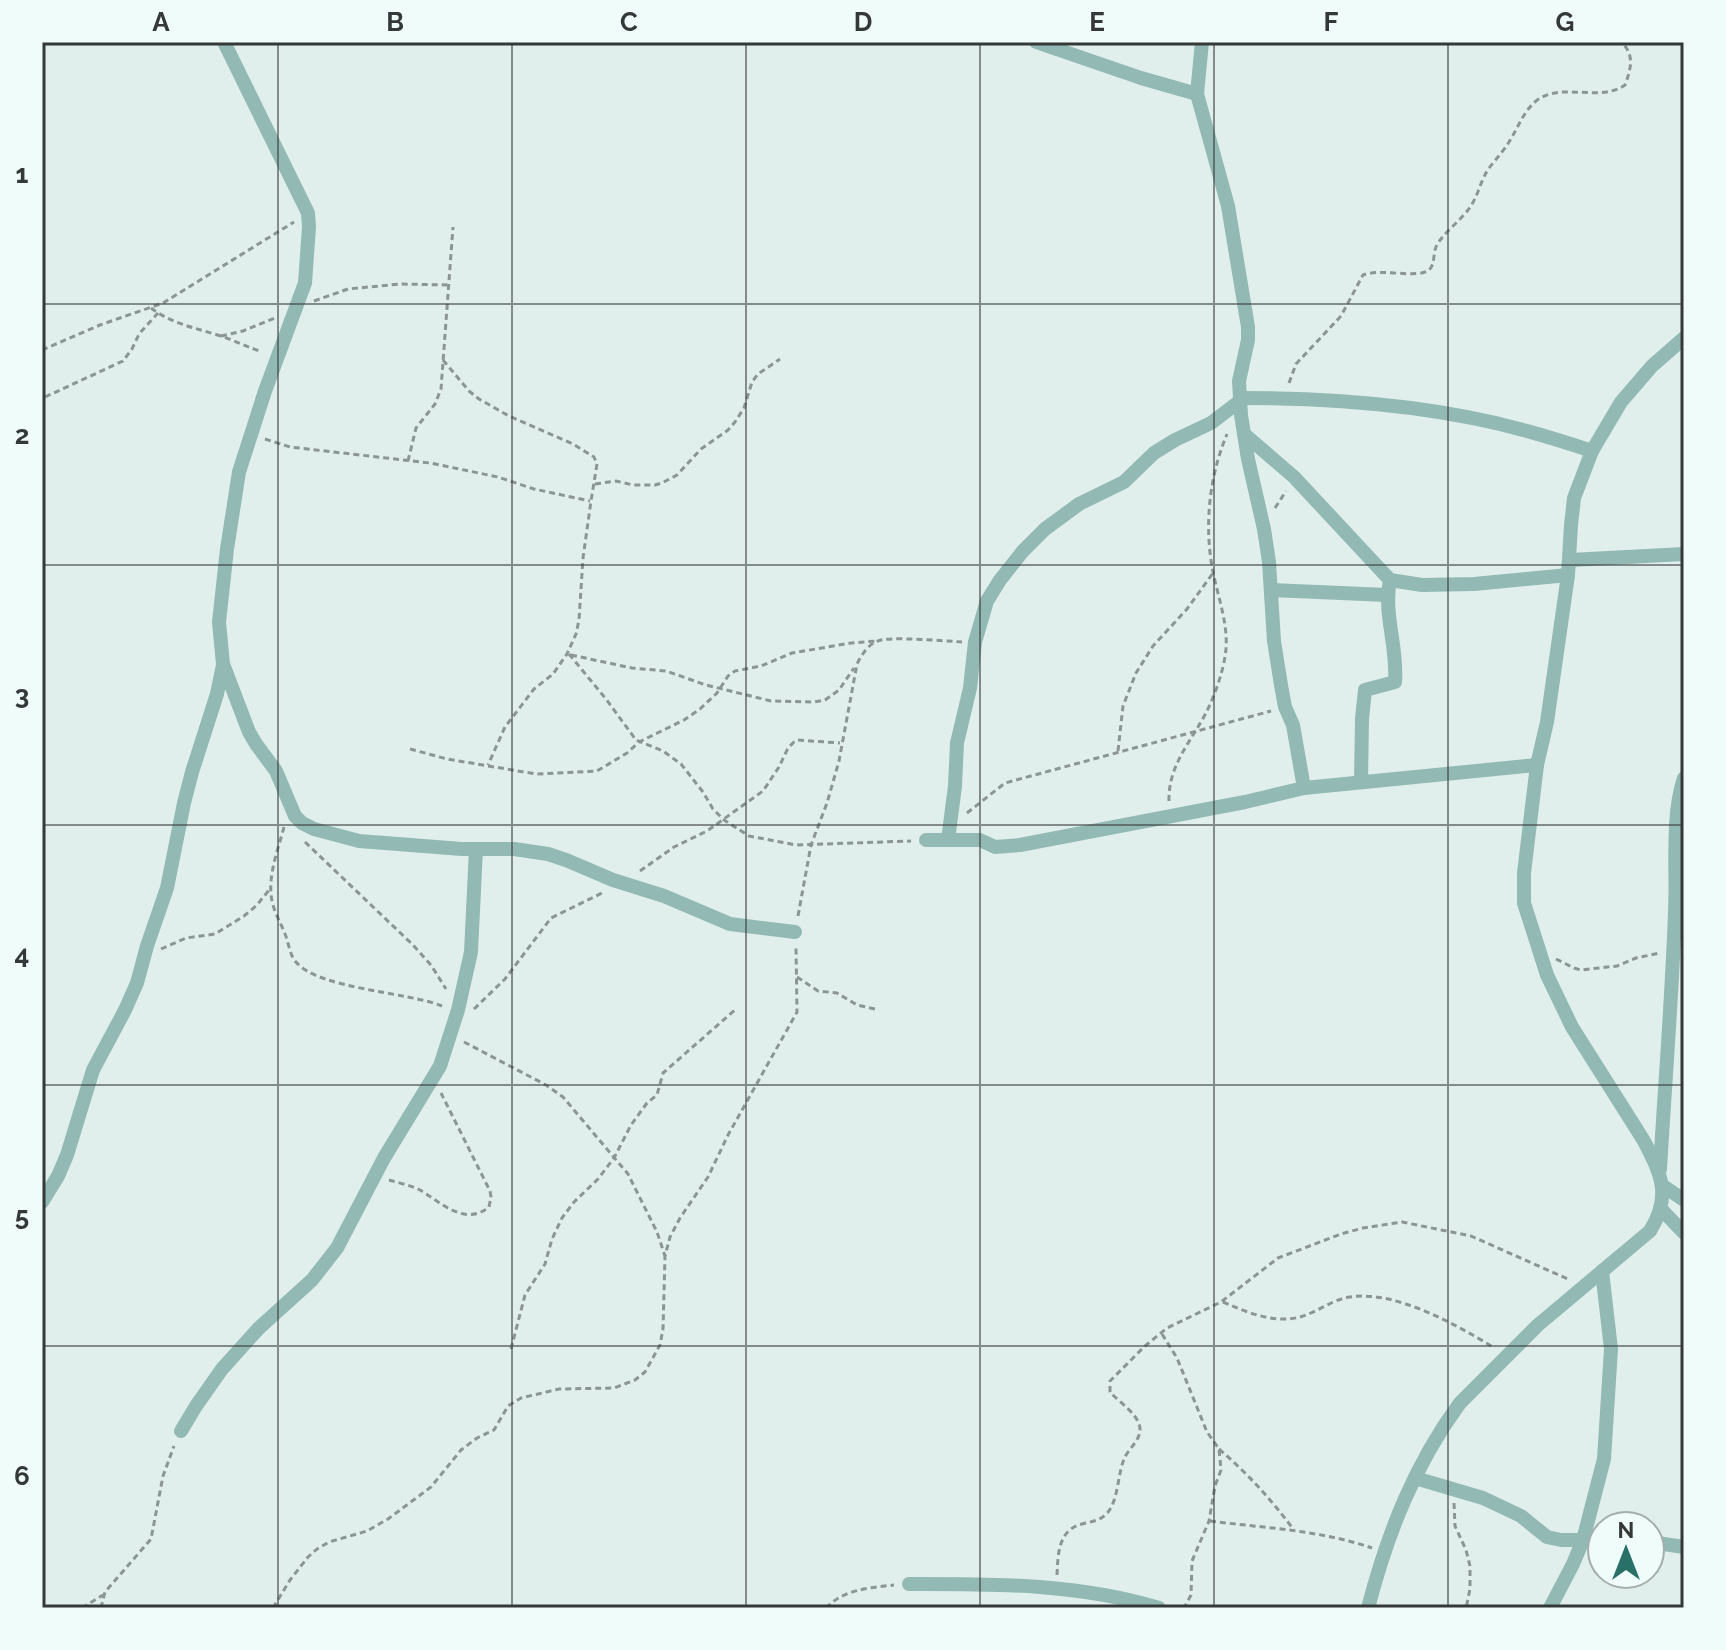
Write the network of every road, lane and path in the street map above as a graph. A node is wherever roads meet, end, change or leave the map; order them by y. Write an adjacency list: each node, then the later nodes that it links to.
1 (224, 42): 6 (street)
2 (1036, 42): 5 (street)
3 (1202, 42): 5 (street)
4 (1621, 42): 19 (path)
5 (1197, 94): 20 (street)
6 (308, 213): 9 (path); 10 (street)
7 (453, 227): 8 (path)
8 (448, 285): 10 (path); 17 (path)
9 (150, 308): 11 (path); 14 (path)
10 (294, 309): 12 (path); 15 (street)
11 (158, 313): 12 (path); 18 (path)
12 (221, 336): 15 (path)
13 (1684, 338): 23 (street)
14 (42, 350)
15 (277, 357): 21 (street)
16 (780, 359): 26 (path)
17 (443, 360): 24 (path); 26 (path)
18 (45, 397)
19 (1285, 398): 20 (street); 23 (street)
20 (1240, 404): 22 (street); 31 (path); 35 (street)
21 (250, 434): 24 (path); 37 (street)
22 (1244, 434): 25 (street); 28 (street)
23 (1592, 451): 30 (street)
24 (408, 461): 27 (path)
25 (1294, 477): 28 (path); 32 (street)
26 (595, 484): 27 (path)
27 (591, 501): 36 (path)
28 (1264, 529): 33 (street)
29 (1684, 554): 30 (street)
30 (1569, 567): 32 (street); 47 (street)
31 (1213, 573): 41 (path); 45 (path)
32 (1388, 588): 33 (street); 49 (street)
33 (1271, 590): 40 (street)
34 (876, 641): 35 (path); 38 (path); 39 (path)
35 (975, 642): 54 (street)
36 (568, 654): 39 (path); 42 (path); 46 (path)
37 (223, 664): 51 (street); 64 (street)
38 (857, 664): 39 (path); 43 (path)
39 (721, 688): 42 (path)
40 (1285, 707): 41 (path); 50 (street)
41 (1195, 731): 45 (path); 52 (path)
42 (639, 742): 46 (path); 53 (path)
43 (842, 743): 53 (path); 57 (path)
44 (410, 749): 46 (path)
45 (1118, 751): 54 (path)
46 (488, 765)
47 (1537, 765): 49 (street); 63 (street)
48 (1684, 778): 62 (street)
49 (1361, 782): 50 (street)
50 (1304, 788): 52 (street)
51 (288, 801): 58 (street); 60 (path)
52 (1170, 815): 54 (street)
53 (724, 820): 57 (path); 59 (path)
54 (948, 834): 55 (street)
55 (926, 840): 57 (path)
56 (305, 842): 68 (path)
57 (811, 845): 61 (path)
58 (476, 849): 59 (street); 68 (street)
59 (622, 883): 61 (street); 68 (path)
60 (271, 888): 64 (path); 68 (path)
61 (795, 932): 65 (path)
62 (1674, 946): 63 (path); 72 (street)
63 (1540, 956): 72 (street)
64 (144, 958): 74 (street)
65 (797, 977): 67 (path); 77 (path)
66 (736, 1009): 70 (path)
67 (875, 1009)
68 (455, 1022): 69 (street); 70 (path)
69 (437, 1070): 71 (street); 71 (path)
70 (614, 1158): 77 (path); 82 (path)
71 (375, 1176): 84 (street)
72 (1661, 1179): 73 (street); 75 (street)
73 (1684, 1200)
74 (42, 1202)
75 (1661, 1209): 76 (street); 78 (street)
76 (1684, 1233)
77 (665, 1256): 97 (path)
78 (1602, 1271): 79 (street); 90 (street)
79 (1584, 1287): 80 (path); 83 (street)
80 (1221, 1302): 81 (path); 83 (path)
81 (1162, 1333): 85 (path); 93 (path)
82 (511, 1349)
83 (1506, 1355): 86 (street)
84 (181, 1431): 94 (path)
85 (1219, 1449): 88 (path); 89 (path)
86 (1415, 1478): 87 (street); 91 (street)
87 (1453, 1488): 90 (street); 102 (path)
88 (1209, 1521): 89 (path); 100 (path)
89 (1294, 1530): 91 (path)
90 (1583, 1540): 103 (street)
91 (1383, 1551): 101 (street)
92 (909, 1584): 93 (street); 98 (path)
93 (1057, 1587): 99 (street)
94 (104, 1595): 95 (path); 96 (path)
95 (82, 1608)
96 (101, 1608)
97 (273, 1608)
98 (826, 1608)
99 (1159, 1608)
100 (1184, 1608)
101 (1368, 1608)
102 (1466, 1608)
103 (1550, 1608)

